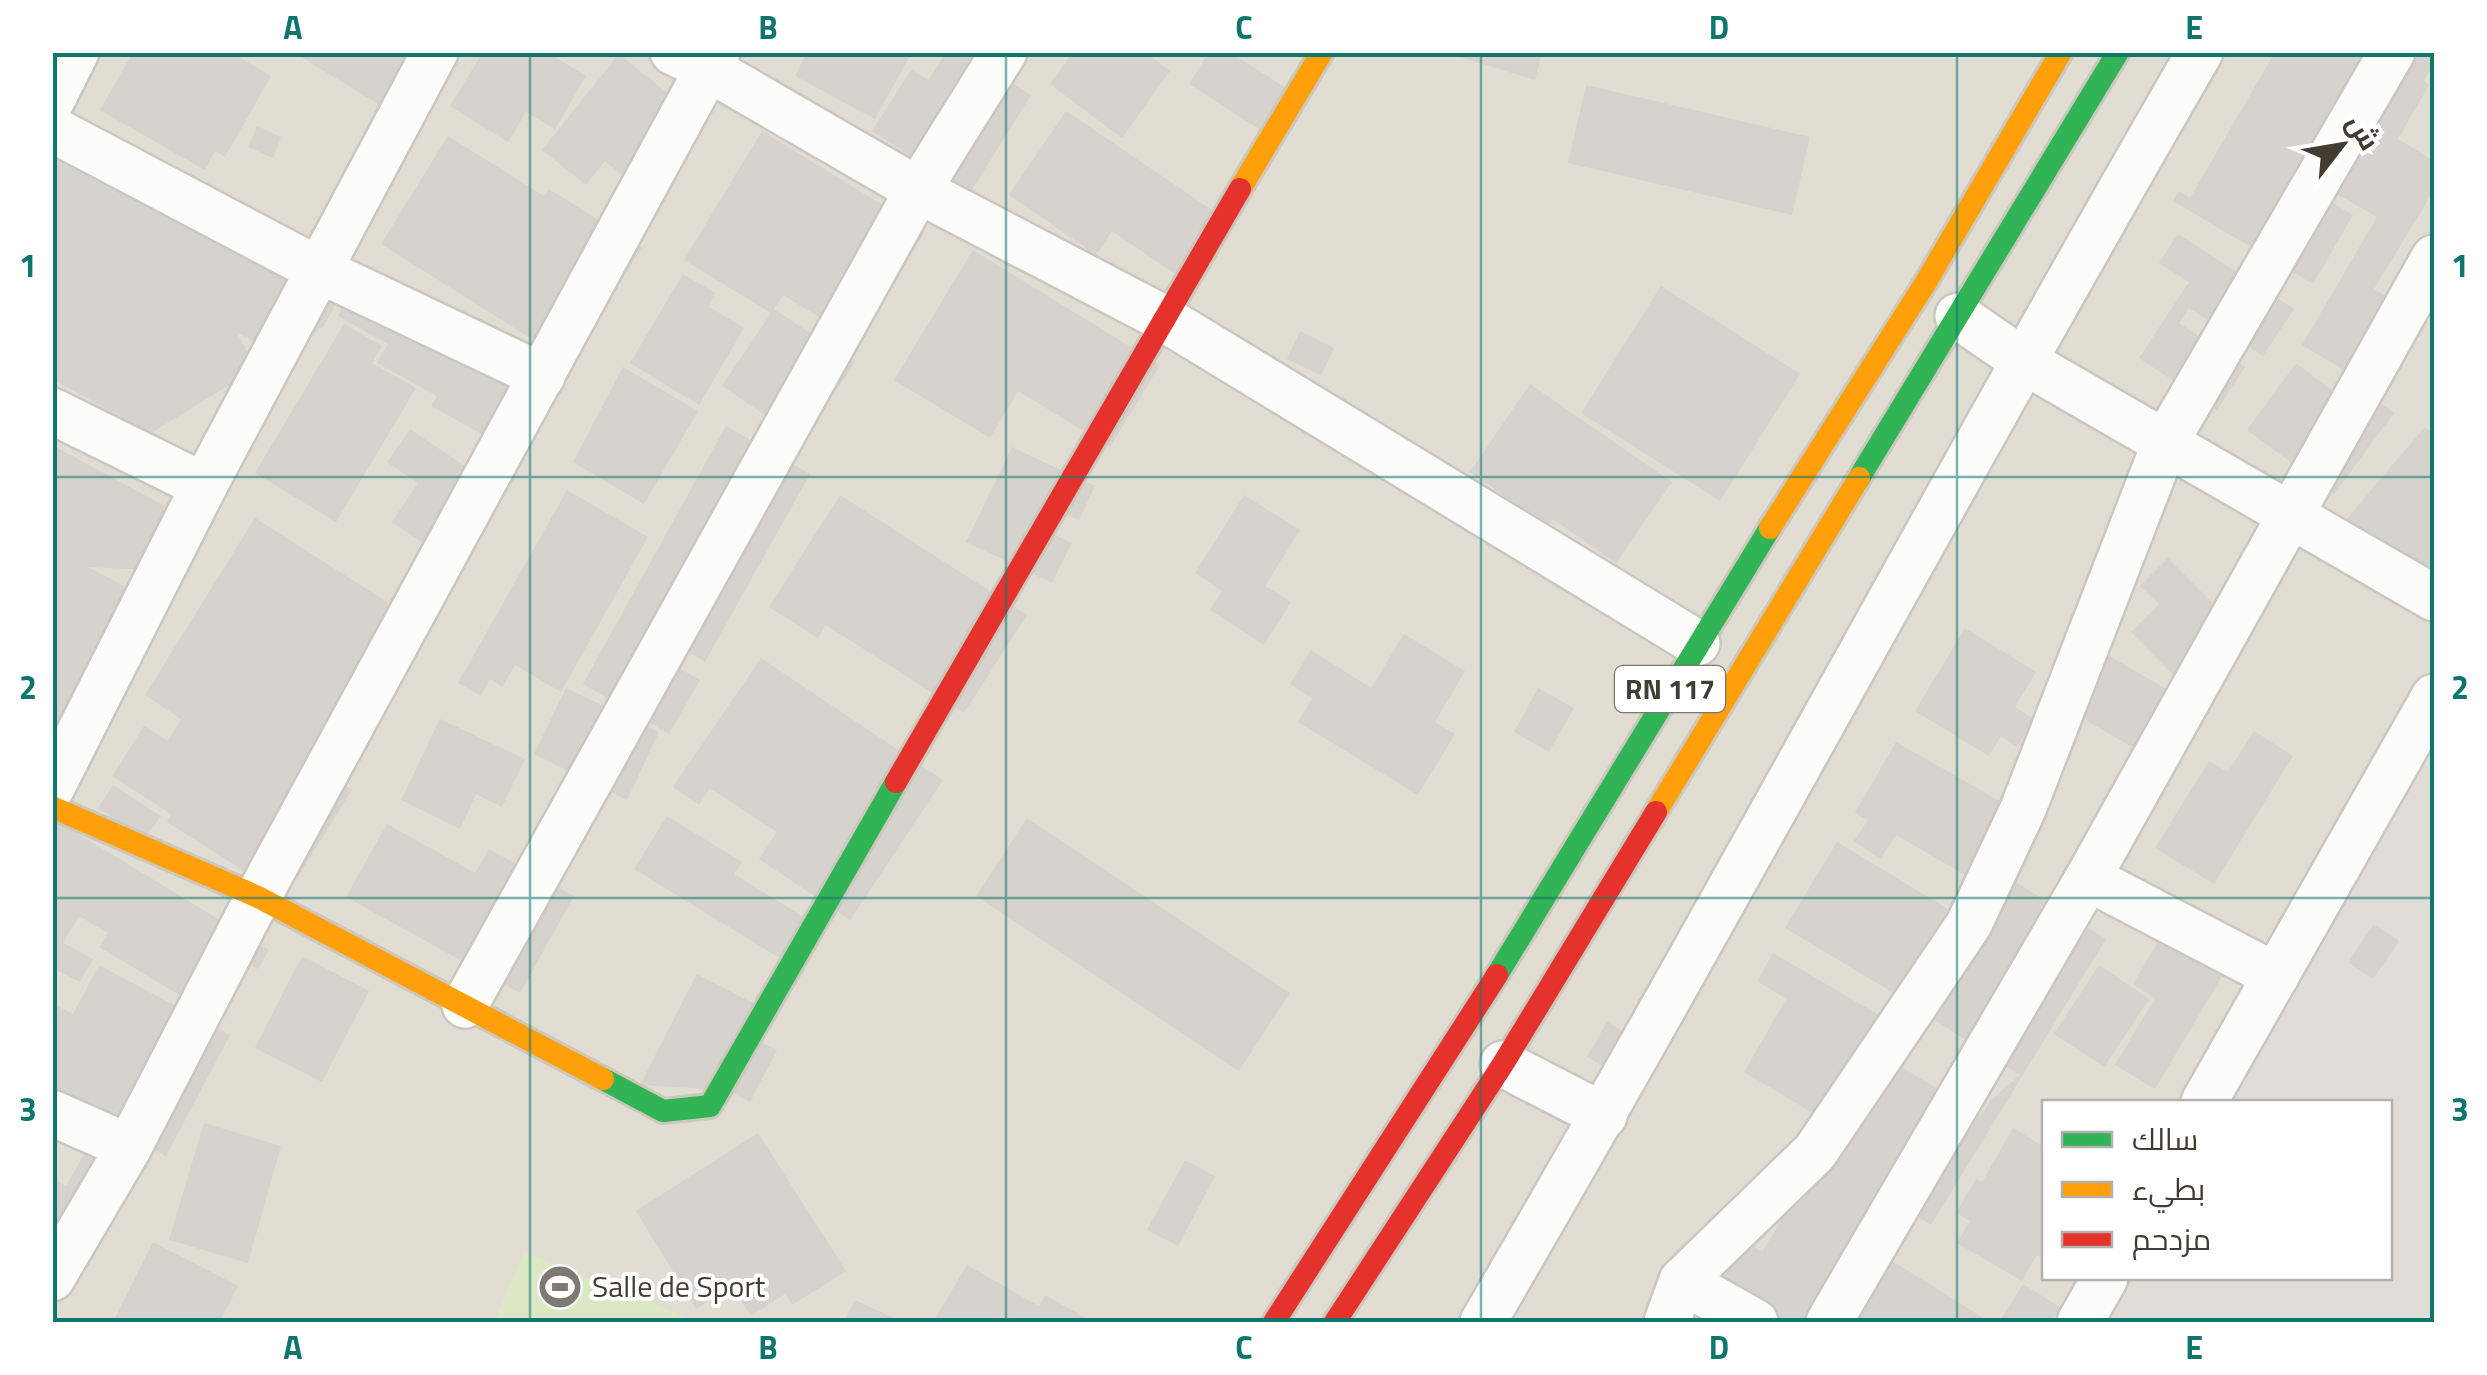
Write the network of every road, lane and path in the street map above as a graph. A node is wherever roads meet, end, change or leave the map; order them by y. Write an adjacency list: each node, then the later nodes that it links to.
1 (76, 52): 10 (street)
2 (435, 52): 14 (street)
3 (1004, 52): 12 (street)
4 (2061, 52): 24 (main road, RN 117)
5 (2118, 52): 15 (main road, RN 117)
6 (2200, 52): 17 (street)
7 (2392, 52): 20 (street)
8 (1310, 57): 16 (main road)
9 (700, 58): 12 (street); 18 (street)
10 (52, 100)
11 (52, 128): 14 (street)
12 (918, 190): 16 (street); 31 (street)
13 (2434, 258): 22 (street)
14 (319, 270): 18 (street); 21 (street)
15 (1958, 316): 17 (street); 32 (main road, RN 117)
16 (1163, 318): 24 (street); 31 (main road)
17 (2022, 360): 20 (street); 35 (street)
18 (542, 376): 29 (street)
19 (52, 411): 21 (street)
20 (2165, 443): 22 (street); 39 (street)
21 (204, 486): 26 (street)
22 (2290, 515): 23 (street); 28 (street)
23 (2434, 598)
24 (1697, 643): 40 (main road, RN 117)
25 (2434, 697): 30 (street)
26 (52, 788)
27 (52, 807): 29 (main road)
28 (2088, 878): 30 (street); 44 (street)
29 (258, 897): 31 (main road); 36 (street)
30 (2276, 976): 33 (street)
31 (464, 1005)
32 (1503, 1064): 35 (street); 41 (main road, RN 117)
33 (2205, 1100)
34 (52, 1113): 36 (street)
35 (1604, 1116): 42 (street)
36 (130, 1147): 37 (street)
37 (52, 1278)
38 (2104, 1280): 45 (street)
39 (1675, 1302): 43 (street)
40 (1274, 1322)
41 (1336, 1322)
42 (1483, 1322)
43 (1754, 1322)
44 (1829, 1322)
45 (2080, 1322)

